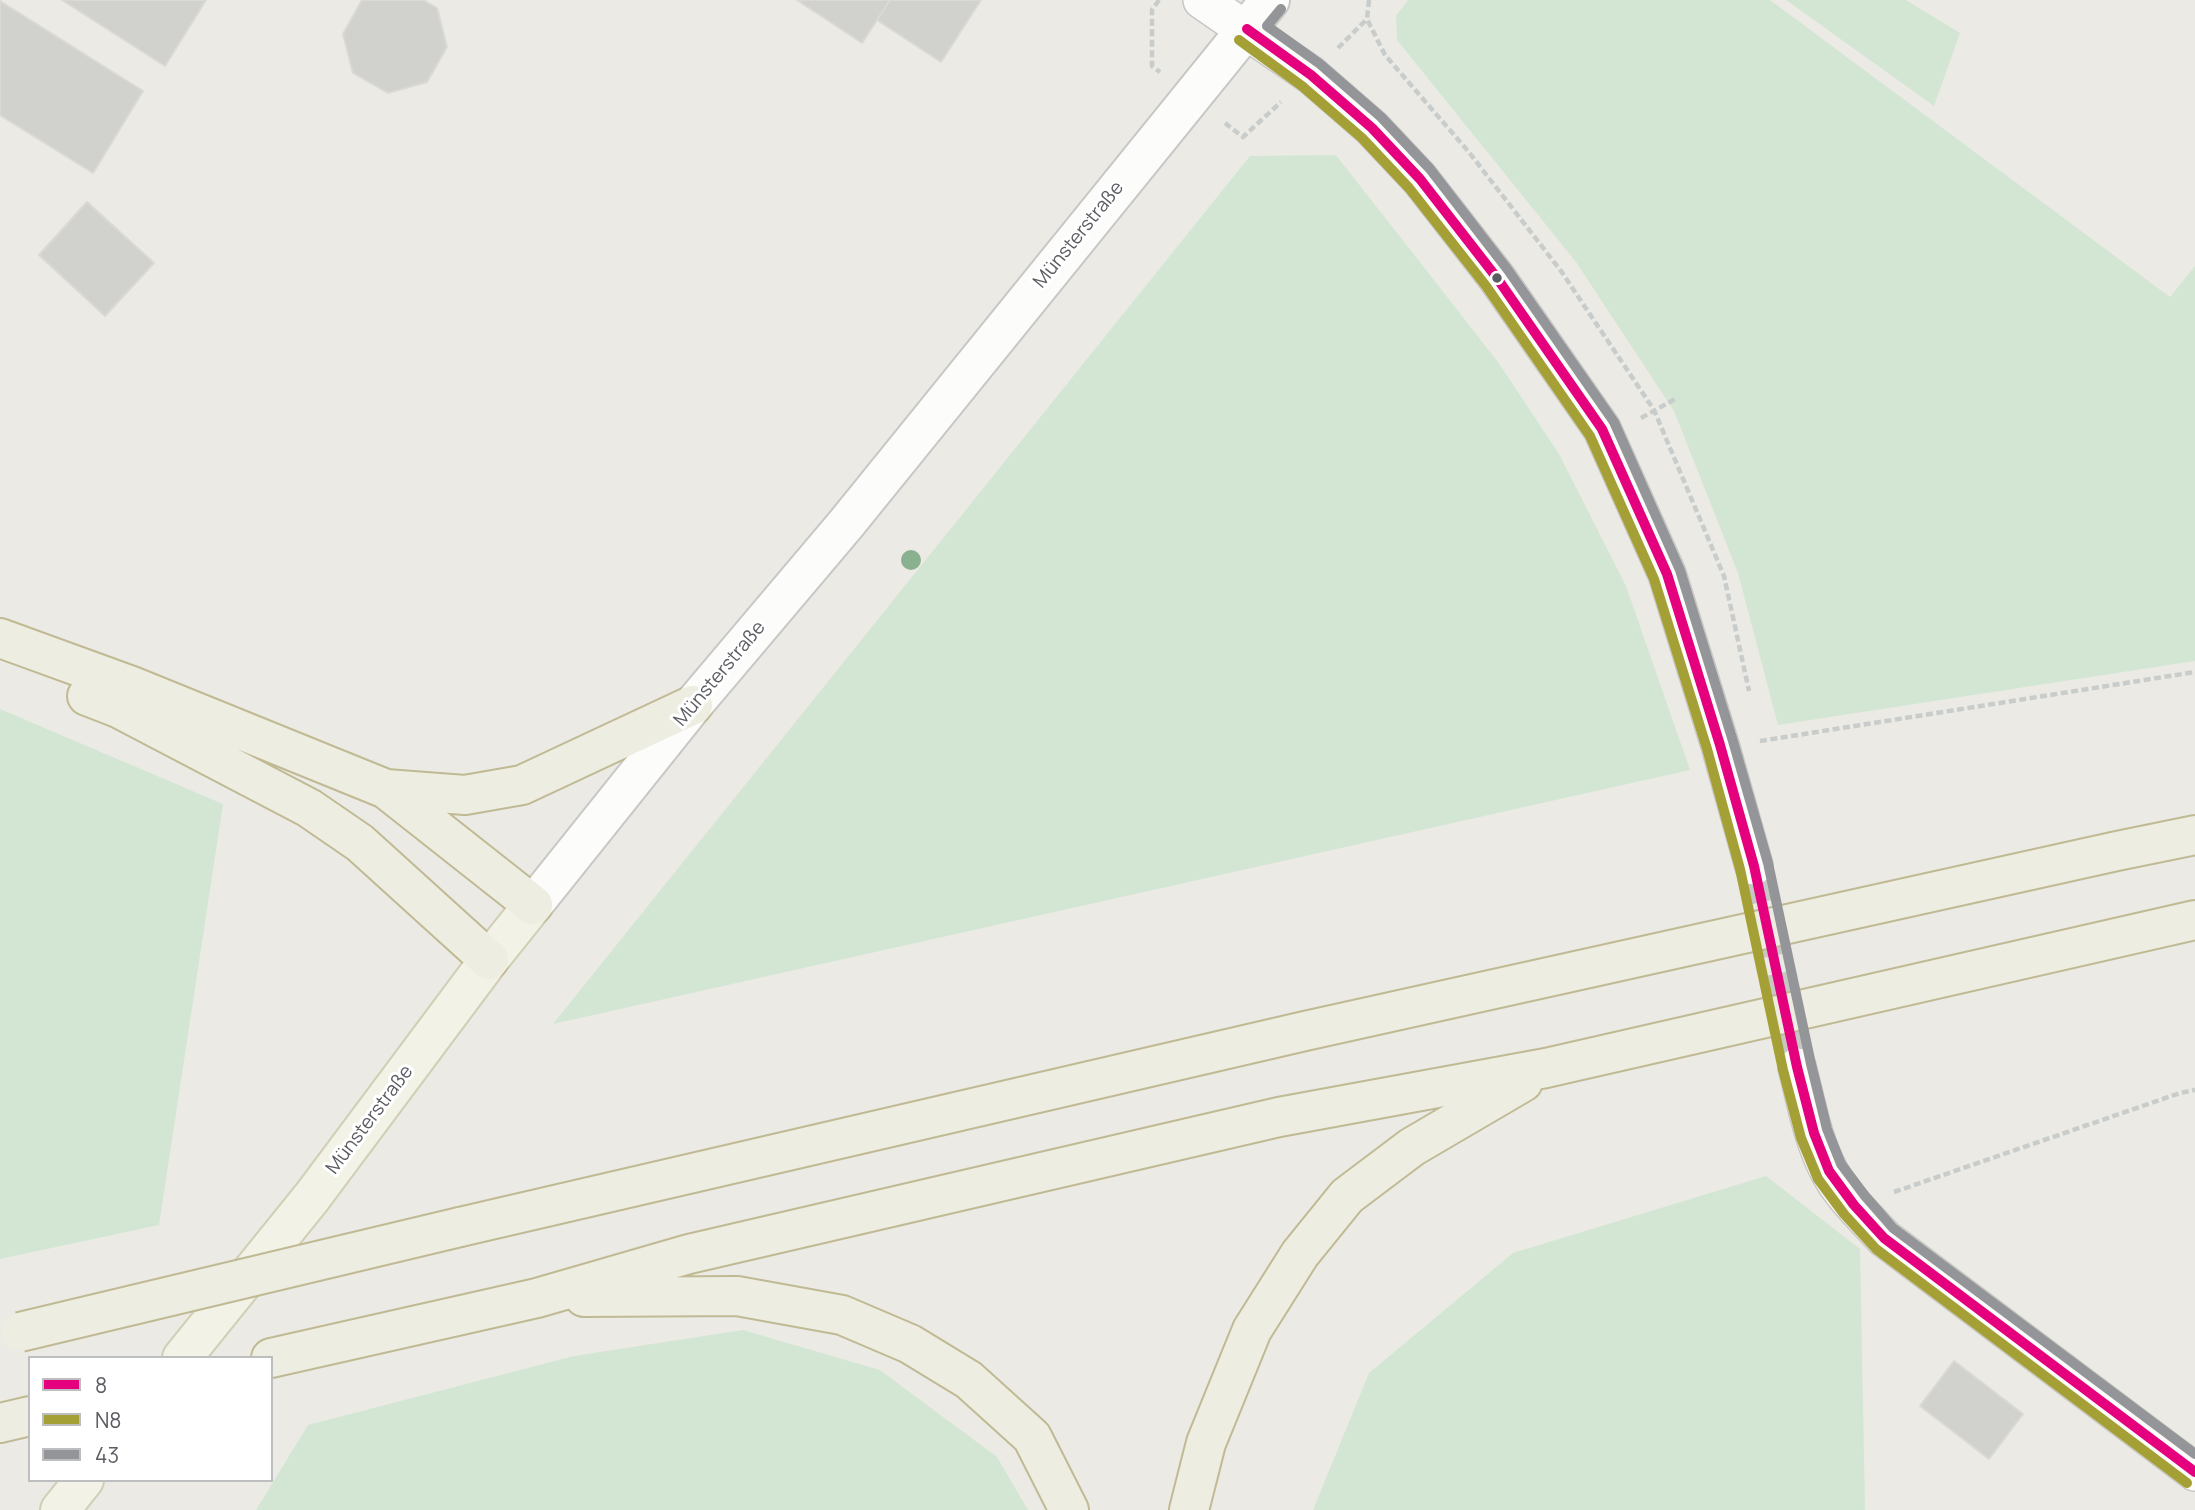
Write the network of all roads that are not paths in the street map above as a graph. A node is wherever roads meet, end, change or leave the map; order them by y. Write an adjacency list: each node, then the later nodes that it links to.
1 (1202, 0): 2 (street)
2 (1259, 14): 5 (main road, Münsterstraße); 8 (street)
3 (0, 638): 6 (highway)
4 (0, 664): 11 (highway)
5 (693, 705): 6 (highway); 9 (main road, Münsterstraße)
6 (386, 789): 9 (highway)
7 (2195, 835): 15 (highway, bridge)
8 (1754, 866)
9 (533, 905): 11 (main road, Münsterstraße)
10 (2195, 920): 13 (highway)
11 (489, 960): 16 (main road, Münsterstraße)
12 (1797, 1067): 20 (street)
13 (1546, 1068): 14 (highway); 24 (highway)
14 (537, 1298): 17 (highway); 23 (highway)
15 (10, 1334)
16 (184, 1356)
17 (273, 1358)
18 (28, 1416): 19 (highway)
19 (0, 1423)
20 (2195, 1472)
21 (82, 1482): 22 (main road)
22 (60, 1510)
23 (1069, 1510)
24 (1189, 1510)

